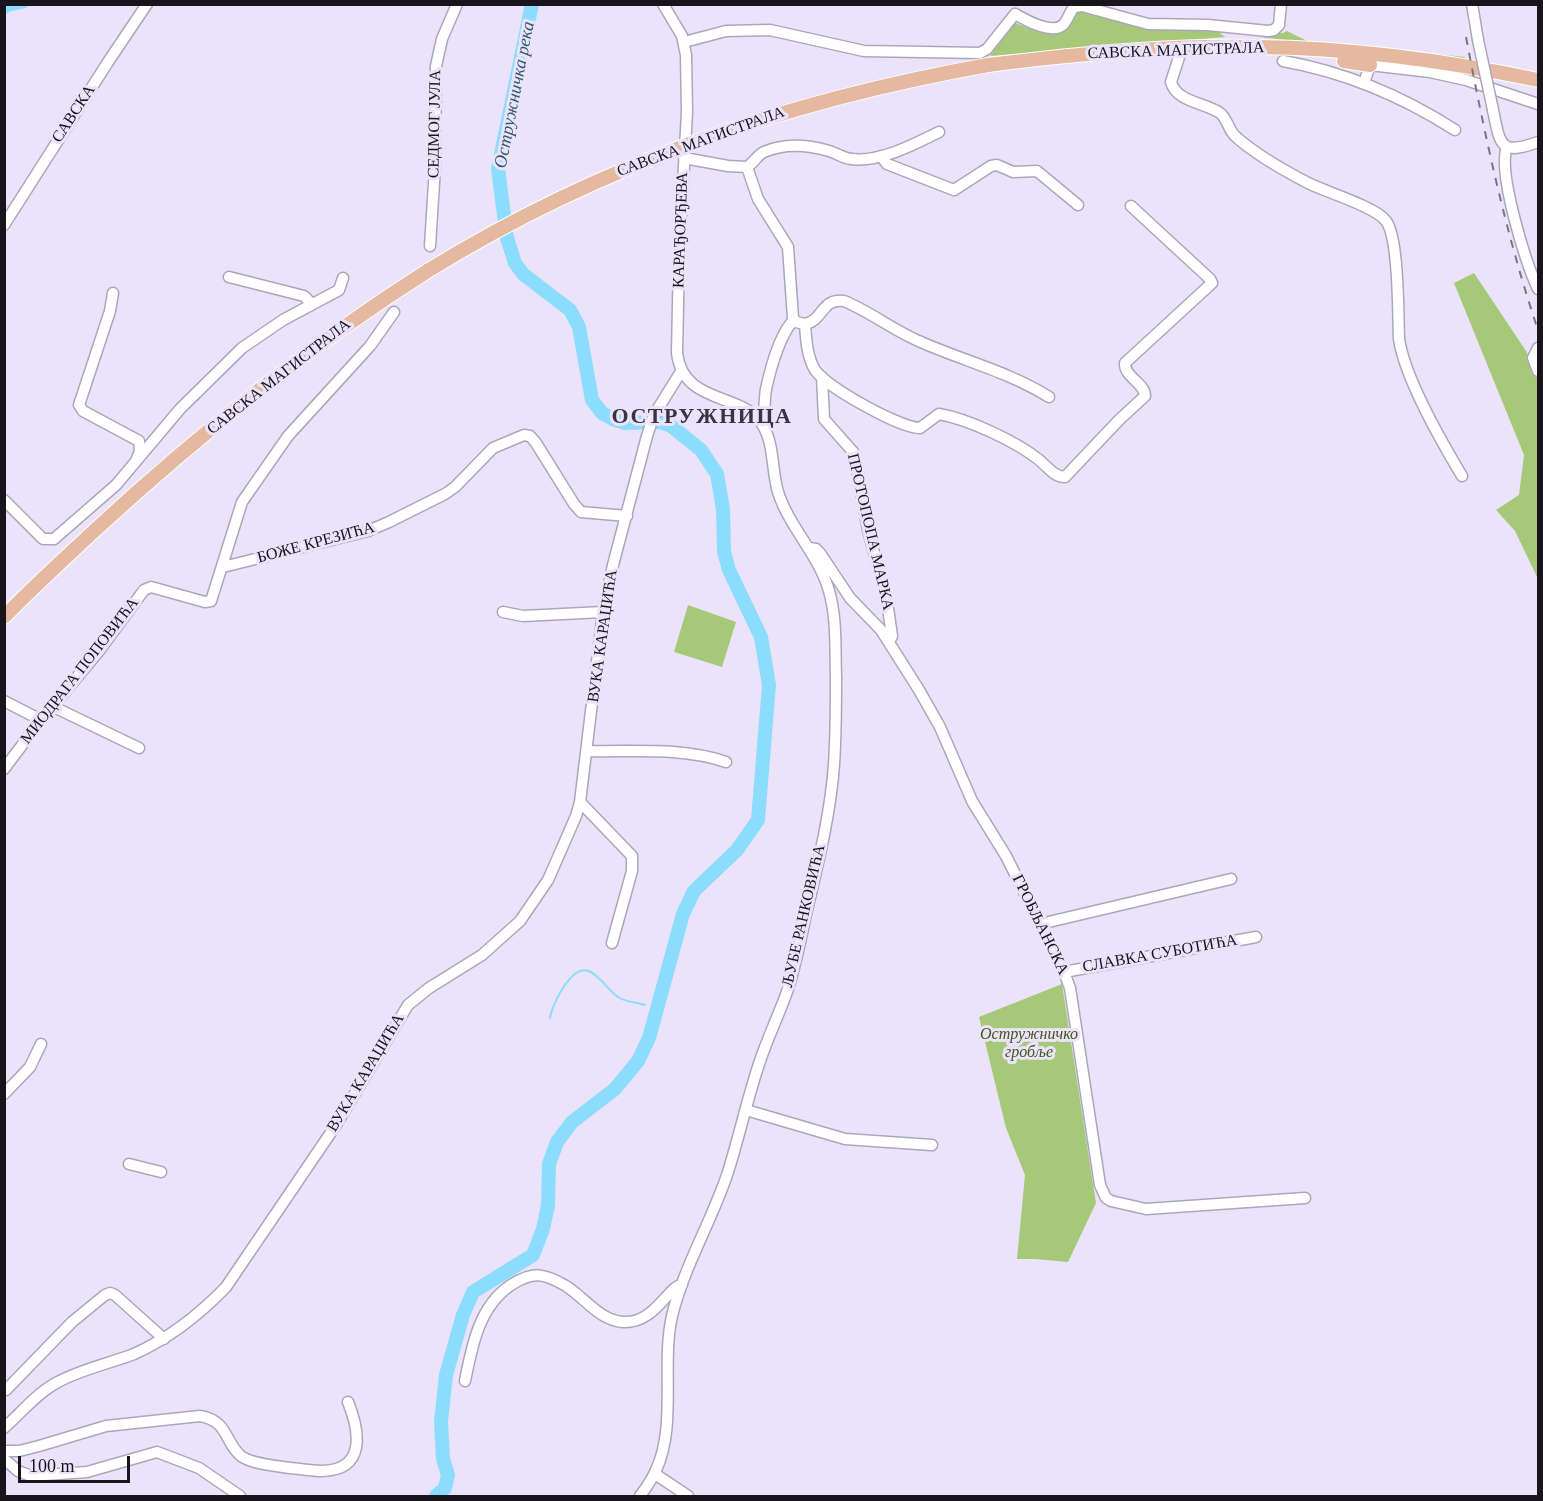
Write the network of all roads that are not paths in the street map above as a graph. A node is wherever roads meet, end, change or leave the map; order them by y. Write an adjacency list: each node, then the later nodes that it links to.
1 (147, 4): 23 (street, САВСКА)
2 (457, 4): 24 (street, СЕДМОГ ЈУЛА)
3 (663, 4): 6 (street, КАРАЂОРЂЕВА)
4 (1281, 4): 6 (street)
5 (1472, 4): 17 (street, bridge)
6 (684, 42): 19 (street, КАРАЂОРЂЕВА)
7 (1182, 48): 8 (main road, САВСКА МАГИСТРАЛА); 39 (street); 46 (main road, САВСКА МАГИСТРАЛА, bridge)
8 (1299, 49): 10 (main road); 11 (main road, САВСКА МАГИСТРАЛА)
9 (1283, 61): 12 (street)
10 (1370, 65): 12 (street); 13 (street)
11 (1539, 80)
12 (1364, 83): 14 (street)
13 (1539, 104)
14 (1455, 130)
15 (939, 132): 18 (street)
16 (1539, 142): 17 (street)
17 (1507, 147): 27 (street)
18 (881, 156): 20 (street); 21 (street)
19 (684, 158): 20 (street); 33 (street, КАРАЂОРЂЕВА)
20 (747, 167): 31 (street, ПРОТОПОПА МАРКА)
21 (1078, 205)
22 (1131, 206): 35 (street)
23 (4, 225)
24 (430, 246)
25 (229, 277): 29 (street)
26 (343, 278): 29 (street)
27 (1539, 289)
28 (113, 293): 38 (street)
29 (310, 306): 38 (street)
30 (394, 312): 43 (street, МИОДРАГА ПОПОВИЋА)
31 (800, 322): 35 (street, ПРОТОПОПА МАРКА); 36 (street); 37 (street)
32 (1539, 348): 34 (street)
33 (682, 370): 37 (street); 41 (street, ВУКА КАРАЏИЋА)
34 (1539, 371)
35 (822, 377): 47 (street, ПРОТОПОПА МАРКА)
36 (1049, 397)
37 (760, 421): 42 (street, ЉУБЕ РАНКОВИЋА)
38 (134, 466): 40 (street)
39 (1462, 476)
40 (4, 500)
41 (627, 516): 43 (street, БОЖЕ КРЕЗИЋА); 45 (street, ВУКА КАРАЏИЋА)
42 (808, 548): 47 (street, ГРОБЉАНСКА); 63 (street, ЉУБЕ РАНКОВИЋА)
43 (223, 567): 49 (street, МИОДРАГА ПОПОВИЋА)
44 (504, 612): 45 (street)
45 (603, 612): 52 (street, ВУКА КАРАЏИЋА)
46 (4, 616)
47 (889, 642): 57 (street, ГРОБЉАНСКА)
48 (4, 701): 50 (street)
49 (51, 708): 50 (street, МИОДРАГА ПОПОВИЋА); 51 (street)
50 (41, 720): 54 (street, МИОДРАГА ПОПОВИЋА)
51 (140, 748)
52 (587, 751): 53 (street); 55 (street, ВУКА КАРАЏИЋА)
53 (726, 762)
54 (4, 769)
55 (580, 802): 59 (street); 69 (street, ВУКА КАРАЏИЋА)
56 (1231, 879): 57 (street)
57 (1040, 924): 60 (street, ГРОБЉАНСКА)
58 (1256, 937): 60 (street, СЛАВКА СУБОТИЋА)
59 (612, 943)
60 (1064, 972): 67 (street, ГРОБЉАНСКА)
61 (41, 1044): 62 (street)
62 (4, 1094)
63 (746, 1110): 64 (street); 68 (street, ЉУБЕ РАНКОВИЋА)
64 (932, 1145)
65 (129, 1164): 66 (street)
66 (161, 1172)
67 (1305, 1198)
68 (682, 1285): 70 (street); 76 (street, ЉУБЕ РАНКОВИЋА)
69 (164, 1339): 71 (street); 73 (street, ВУКА КАРАЏИЋА)
70 (465, 1381)
71 (6, 1390)
72 (348, 1402): 74 (street)
73 (4, 1428)
74 (4, 1451)
75 (4, 1459): 77 (street)
76 (655, 1474): 78 (street, ЉУБЕ РАНКОВИЋА); 79 (street)
77 (240, 1497)
78 (640, 1497)
79 (688, 1497)

